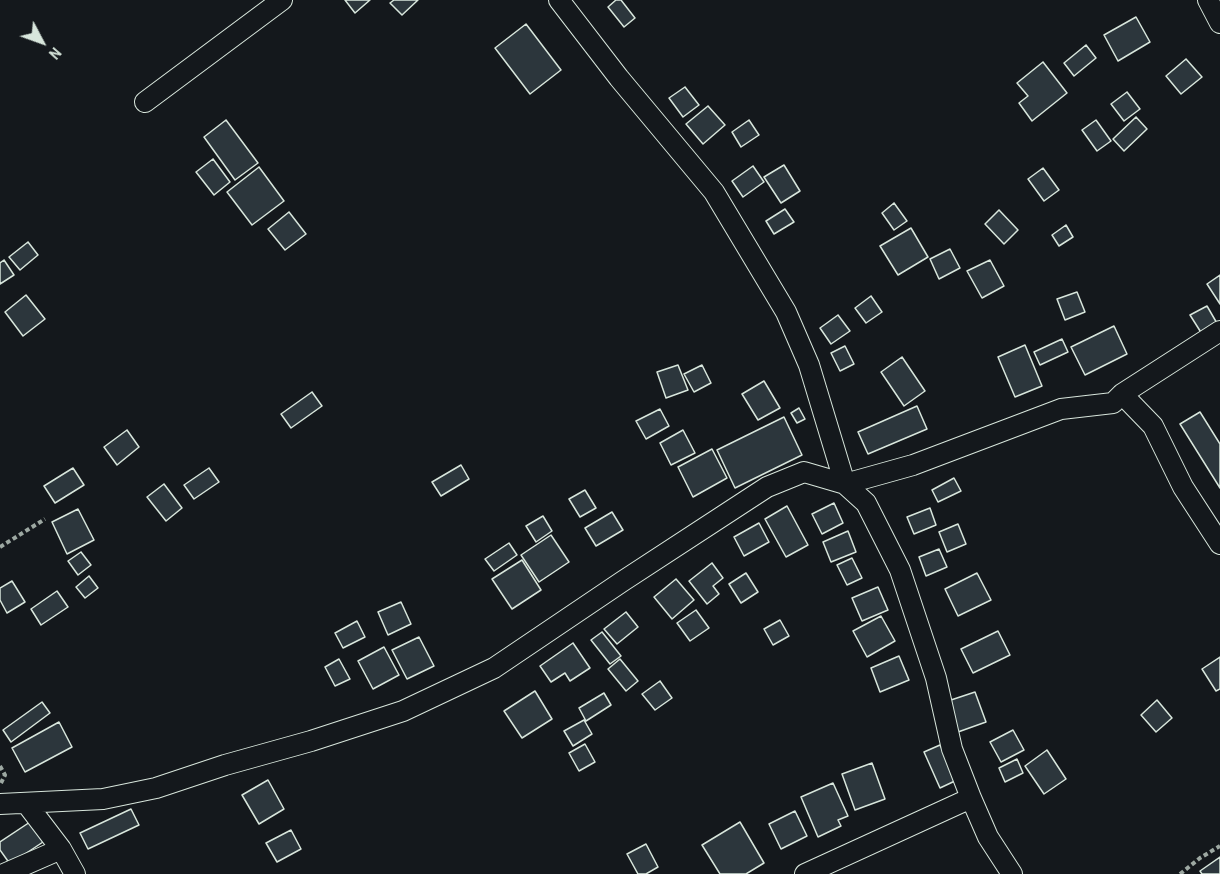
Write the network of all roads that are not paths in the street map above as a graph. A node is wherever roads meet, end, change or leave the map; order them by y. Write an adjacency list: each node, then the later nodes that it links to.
1 (282, 0): 5 (street)
2 (559, 0): 8 (street)
3 (1208, 0): 4 (street)
4 (1220, 23)
5 (145, 102)
6 (1220, 331): 7 (street)
7 (1122, 394): 8 (street); 9 (street)
8 (845, 484): 10 (street); 11 (street)
9 (1220, 544)
10 (971, 798): 16 (street); 17 (street)
11 (26, 803): 12 (street); 13 (street)
12 (0, 804)
13 (61, 849): 14 (street); 15 (street)
14 (4, 874)
15 (75, 874)
16 (805, 874)
17 (1012, 874)

